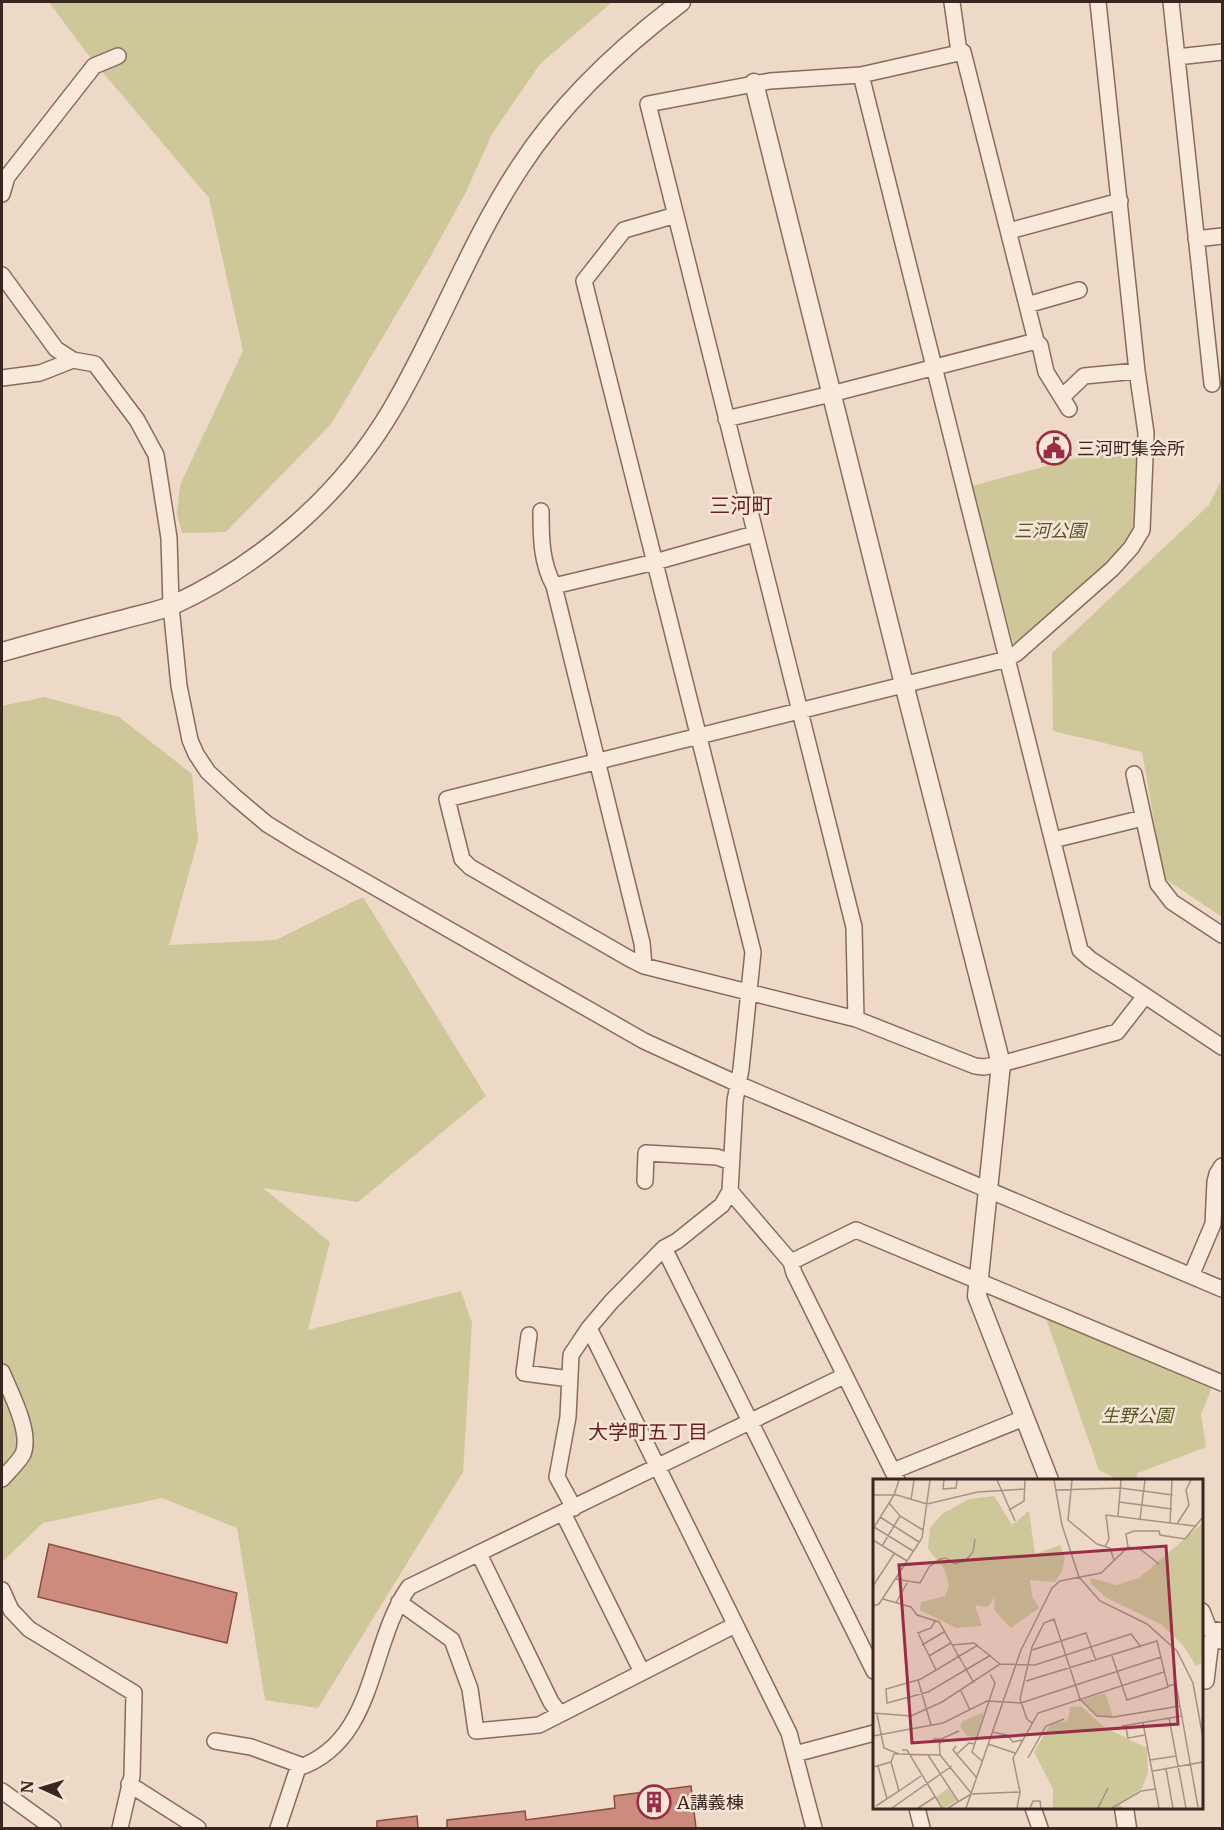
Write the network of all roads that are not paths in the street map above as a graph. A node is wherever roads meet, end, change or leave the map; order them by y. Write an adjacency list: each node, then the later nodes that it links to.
1 (681, 2): 32 (street)
2 (952, 2): 5 (street)
3 (1098, 2): 12 (street)
4 (1171, 2): 8 (street)
5 (959, 52): 9 (street); 14 (street)
6 (1222, 52): 8 (street)
7 (118, 56): 11 (street)
8 (1177, 57): 16 (street)
9 (861, 75): 10 (street); 22 (street)
10 (754, 83): 13 (street); 26 (street)
11 (2, 195)
12 (1120, 201): 14 (street); 23 (street)
13 (676, 215): 27 (street); 30 (street)
14 (1009, 231): 19 (street)
15 (1222, 236): 16 (street)
16 (1196, 239): 25 (street)
17 (2, 275): 21 (street)
18 (1079, 290): 19 (street)
19 (1027, 305): 20 (street)
20 (1036, 340): 22 (street); 23 (street)
21 (73, 360): 24 (street); 32 (street)
22 (935, 367): 26 (street); 34 (street)
23 (1137, 371): 34 (street)
24 (2, 378)
25 (1212, 384)
26 (831, 394): 27 (street); 35 (street)
27 (726, 419): 29 (street)
28 (541, 511): 31 (street)
29 (754, 534): 30 (street); 36 (street)
30 (655, 562): 31 (street); 37 (street)
31 (554, 586): 38 (street)
32 (171, 606): 33 (street); 49 (street)
33 (2, 652)
34 (1007, 659): 35 (street); 41 (street)
35 (903, 684): 36 (street); 48 (street)
36 (799, 710): 37 (street); 46 (street)
37 (698, 736): 38 (street); 44 (street)
38 (597, 762): 43 (street); 43 (street)
39 (1134, 774): 40 (street)
40 (1143, 818): 41 (street); 42 (street)
41 (1053, 840): 45 (street)
42 (1222, 935)
43 (644, 966): 44 (street)
44 (749, 992): 46 (street); 49 (street)
45 (1145, 996): 47 (street); 48 (street)
46 (856, 1019): 48 (street)
47 (1222, 1047)
48 (1001, 1064): 53 (street)
49 (738, 1084): 50 (street); 53 (street)
50 (731, 1162): 52 (street); 54 (street)
51 (1222, 1166): 57 (street)
52 (645, 1181)
53 (988, 1190): 57 (street); 58 (street)
54 (730, 1191): 55 (street); 56 (street)
55 (664, 1248): 60 (street); 67 (street)
56 (790, 1262): 58 (street); 63 (street)
57 (1191, 1276): 59 (street)
58 (977, 1281): 65 (street); 66 (street)
59 (1222, 1289)
60 (589, 1328): 64 (street); 68 (street)
61 (529, 1335): 64 (street)
62 (2, 1372): 70 (street)
63 (844, 1376): 67 (street); 69 (street)
64 (570, 1379): 72 (street)
65 (1222, 1383)
66 (1024, 1418): 69 (street); 71 (street)
67 (750, 1422): 68 (street); 80 (street)
68 (657, 1466): 72 (street); 77 (street)
69 (895, 1476)
70 (2, 1479)
71 (1049, 1479)
72 (568, 1510): 73 (street); 81 (street)
73 (480, 1554): 75 (street); 83 (street)
74 (2, 1590): 88 (street)
75 (399, 1602): 83 (street); 87 (street)
76 (1203, 1614): 78 (street)
77 (735, 1625): 81 (street); 86 (street)
78 (1222, 1631)
79 (1222, 1641): 82 (street)
80 (873, 1669)
81 (642, 1672): 83 (street)
82 (1206, 1681)
83 (560, 1714)
84 (873, 1733): 86 (street)
85 (215, 1742): 87 (street)
86 (795, 1754): 97 (street)
87 (303, 1766): 96 (street)
88 (129, 1784): 94 (street); 95 (street)
89 (2, 1791): 93 (street)
90 (917, 1809): 98 (street)
91 (1033, 1809): 99 (street)
92 (1124, 1809): 100 (street)
93 (53, 1828)
94 (120, 1828)
95 (198, 1828)
96 (279, 1828)
97 (814, 1828)
98 (922, 1828)
99 (1040, 1828)
100 (1127, 1828)

